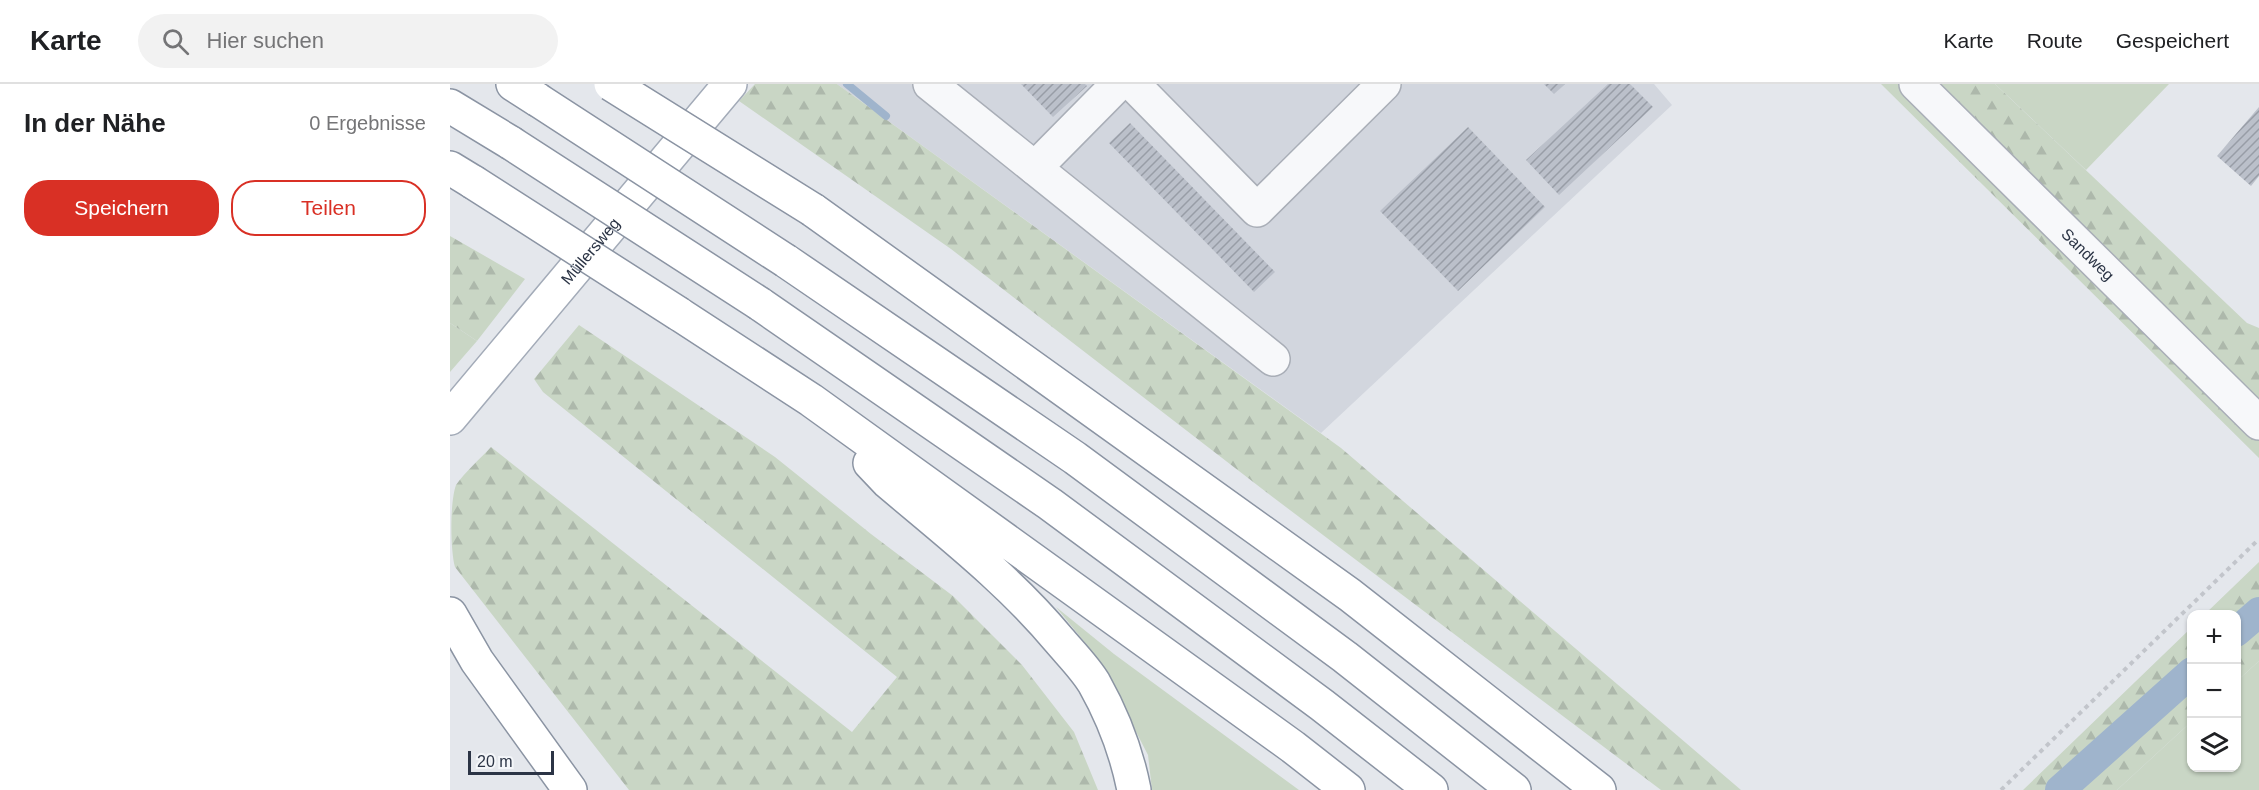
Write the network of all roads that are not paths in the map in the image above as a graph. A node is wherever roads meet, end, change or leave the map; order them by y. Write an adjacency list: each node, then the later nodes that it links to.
1 (611, 84): 23 (main road, bridge)
2 (730, 84): 14 (main road, Müllersweg)
3 (930, 84): 10 (street)
4 (1118, 84): 10 (street)
5 (1133, 84): 6 (street)
6 (1384, 84)
7 (1916, 84): 15 (street, Sandweg)
8 (525, 92): 22 (main road, bridge)
9 (450, 106): 21 (main road, bridge)
10 (1035, 168): 12 (street)
11 (461, 175): 13 (main road, bridge)
12 (1273, 359)
13 (811, 400): 19 (main road); 20 (main road)
14 (450, 418)
15 (2259, 423)
16 (450, 614): 17 (main road)
17 (463, 654): 18 (main road)
18 (570, 790)
19 (1134, 790)
20 (1348, 790)
21 (1431, 790)
22 (1514, 790)
23 (1599, 790)

